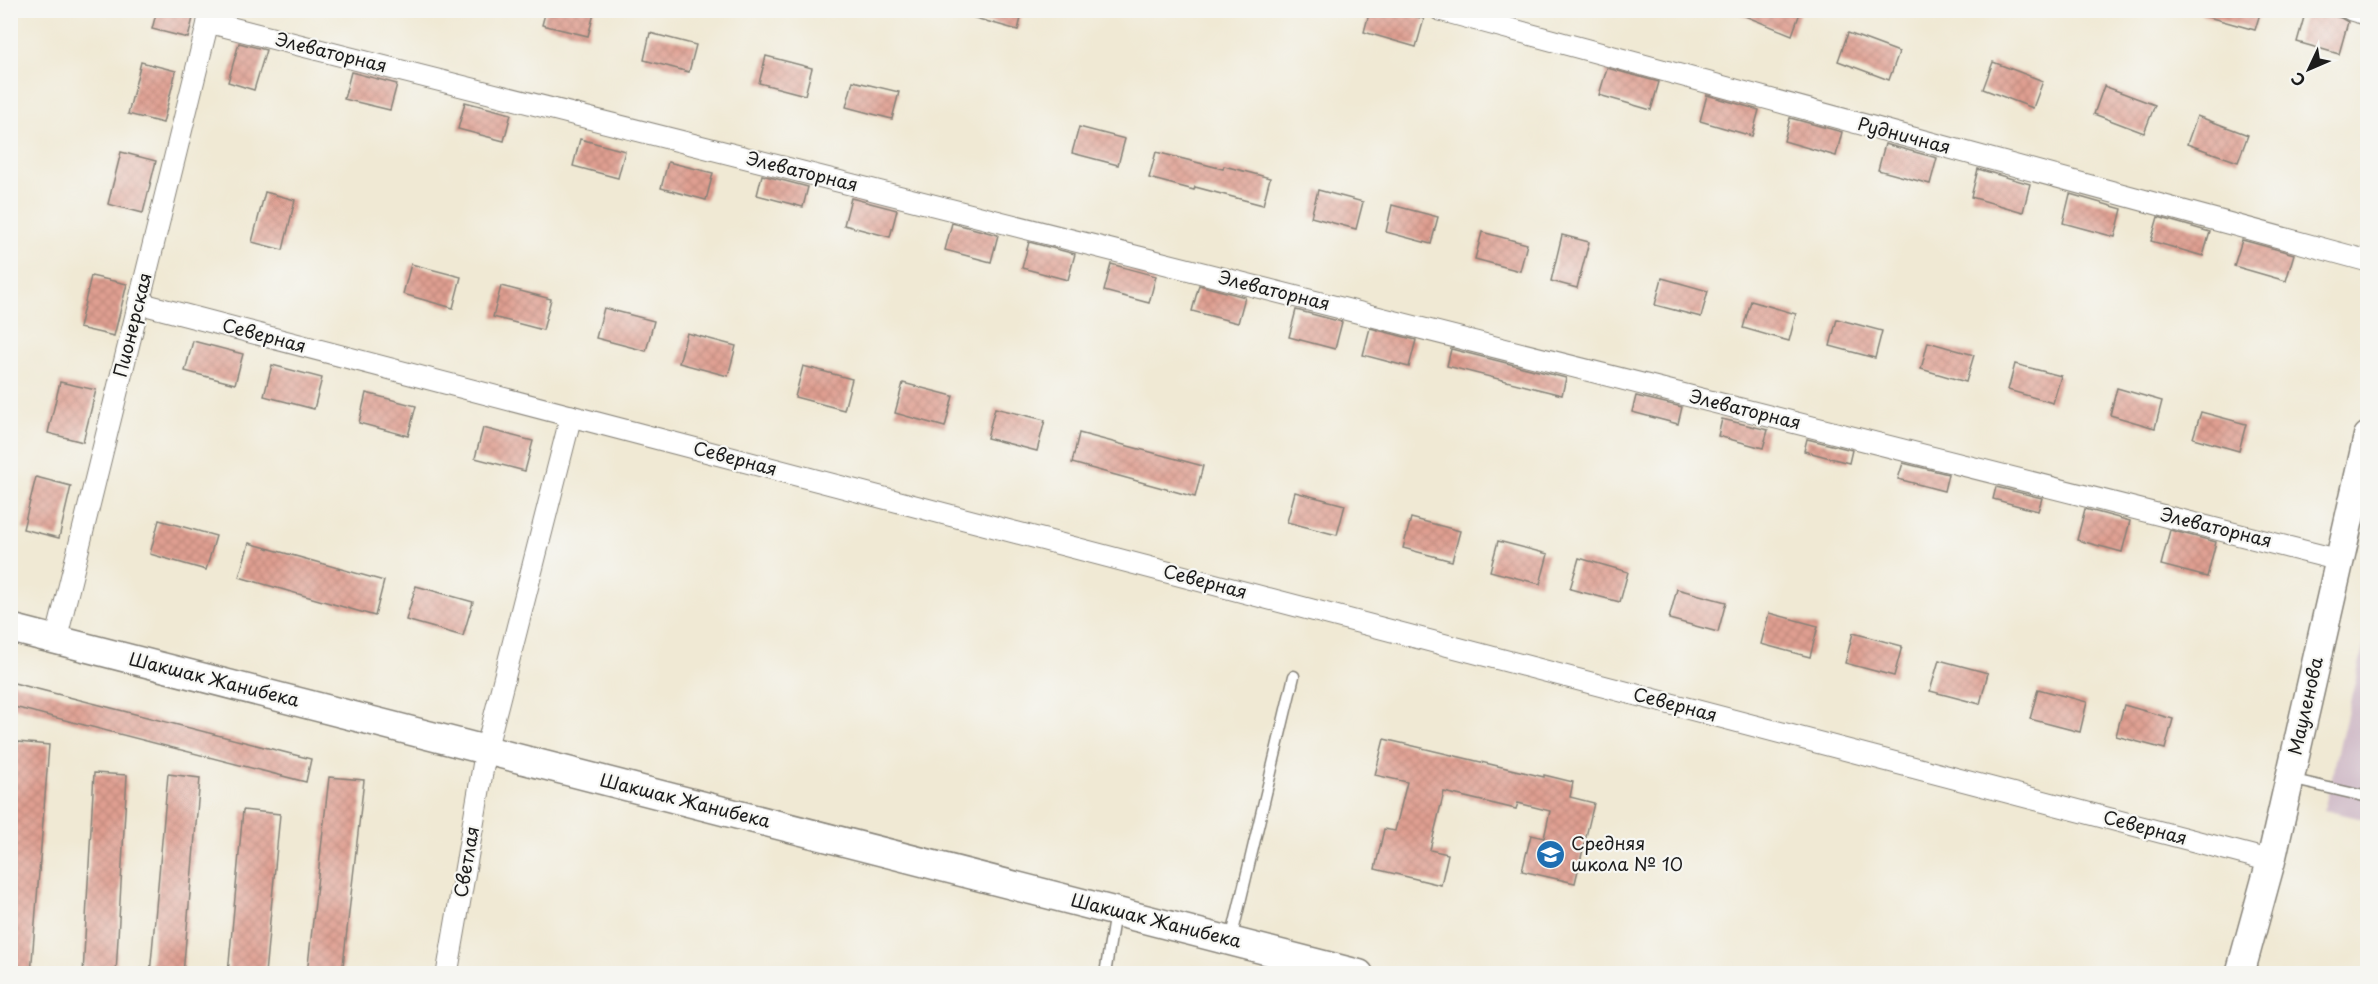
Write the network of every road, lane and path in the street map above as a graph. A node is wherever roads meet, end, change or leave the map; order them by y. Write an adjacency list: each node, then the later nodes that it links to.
1 (1440, 10): 5 (street, Рудничная)
2 (2351, 10): 3 (street)
3 (2367, 15)
4 (209, 16): 6 (street, Пионерская); 9 (street, Элеваторная)
5 (2367, 261)
6 (139, 303): 7 (street, Северная); 11 (street, Пионерская)
7 (571, 416): 13 (street, Светлая); 16 (street, Северная)
8 (2367, 436): 9 (main road, Мауленова)
9 (2340, 560): 14 (main road, Мауленова)
10 (10, 628): 11 (main road, Шакшак Жанибека)
11 (56, 640): 13 (main road, Шакшак Жанибека)
12 (1294, 676): 18 (lane)
13 (486, 750): 17 (main road, Шакшак Жанибека); 19 (street, Светлая)
14 (2289, 779): 15 (lane); 16 (main road, Мауленова)
15 (2367, 797)
16 (2271, 861): 22 (main road, Мауленова)
17 (1115, 911): 18 (main road, Шакшак Жанибека); 20 (lane)
18 (1231, 941): 21 (main road, Шакшак Жанибека)
19 (447, 974)
20 (1105, 974)
21 (1359, 974)
22 (2240, 974)

